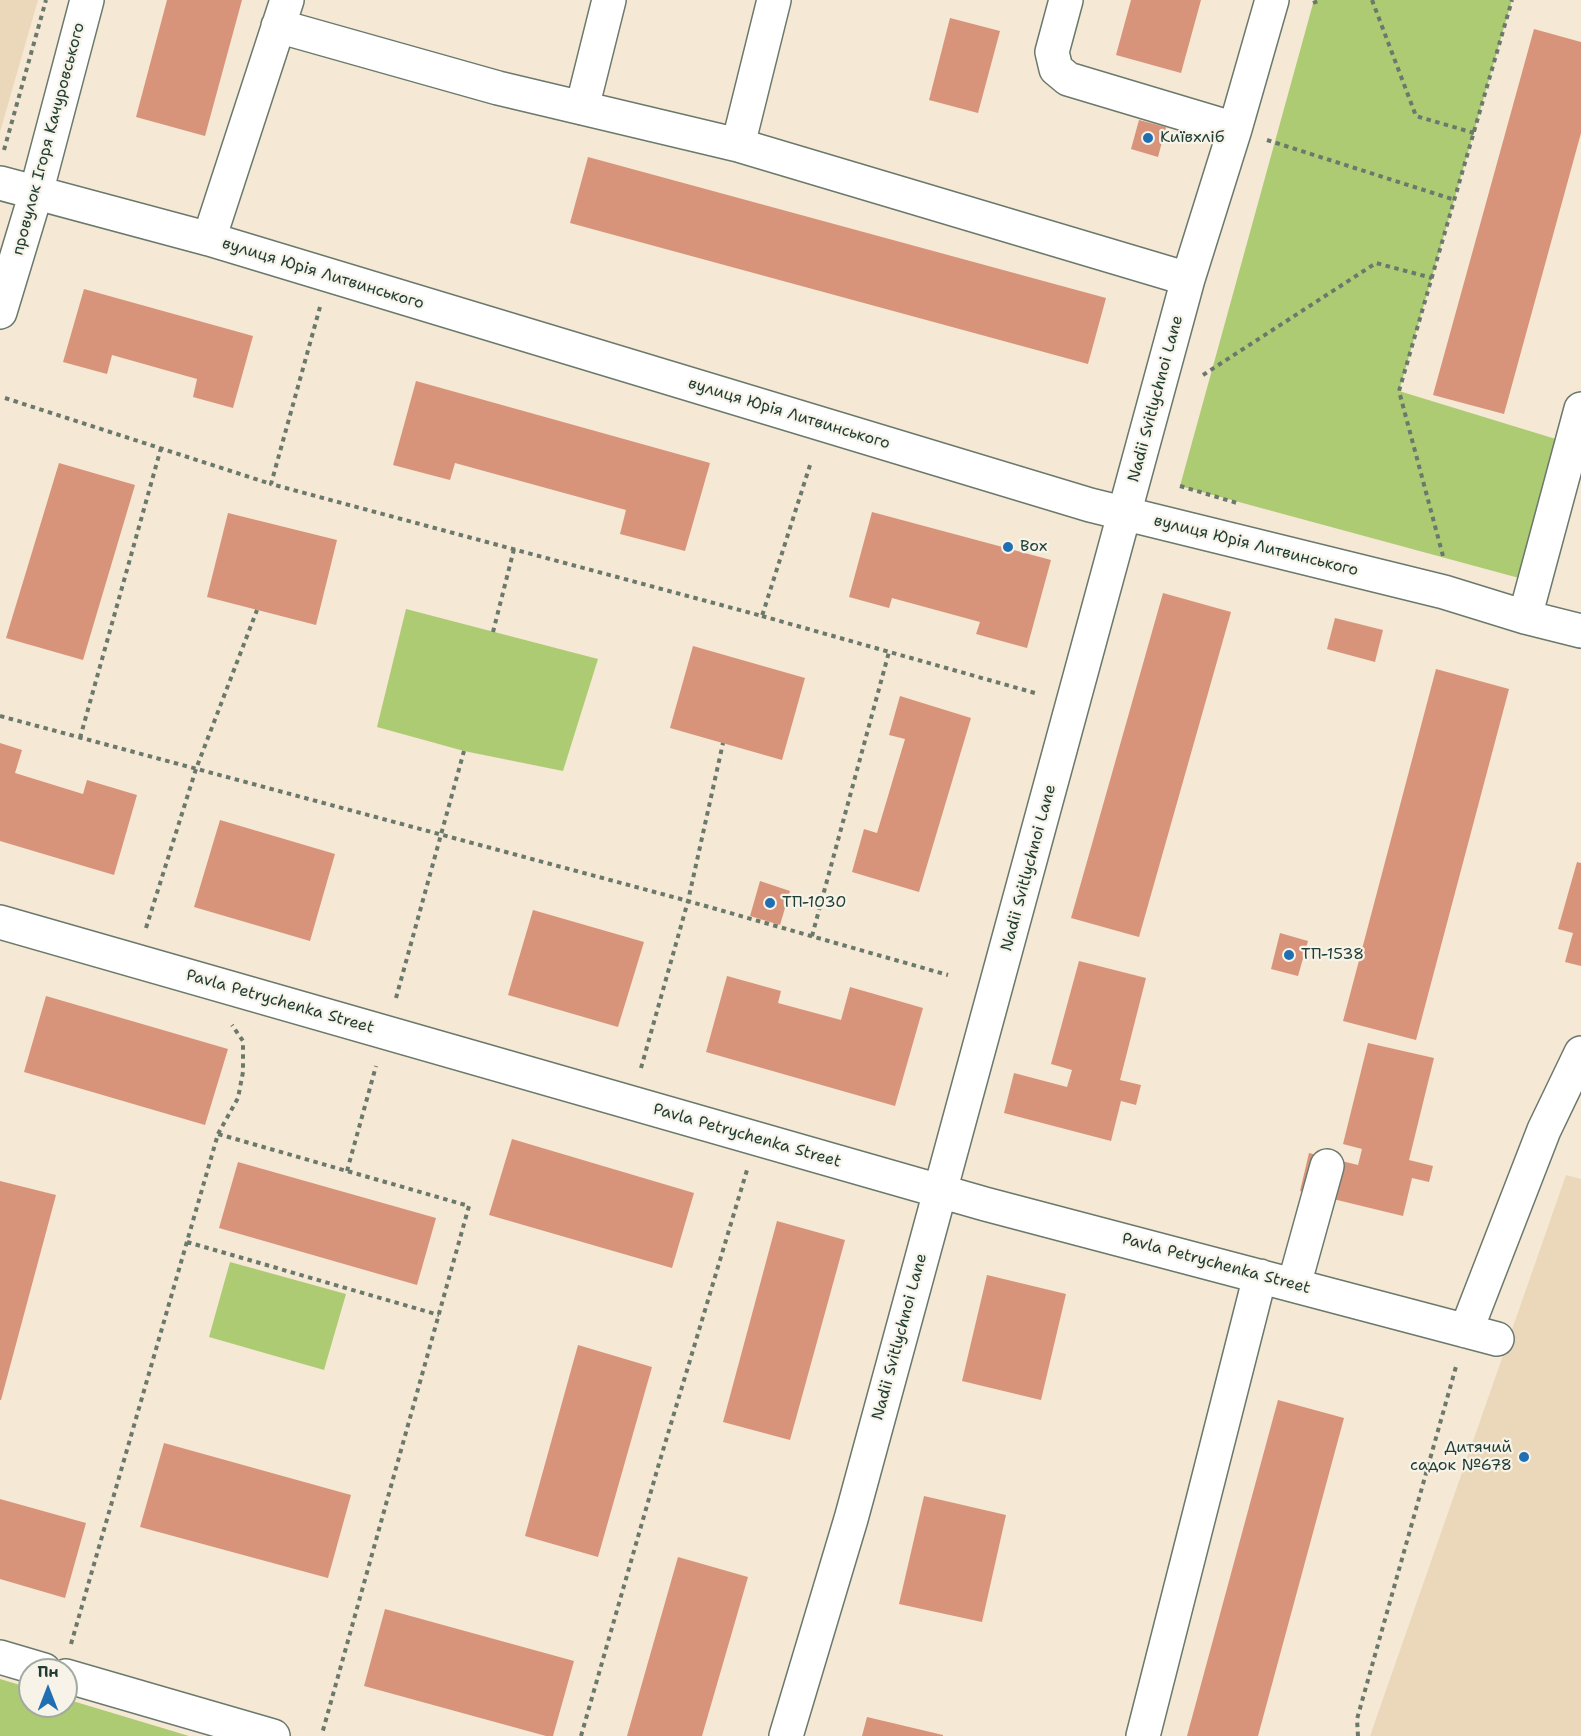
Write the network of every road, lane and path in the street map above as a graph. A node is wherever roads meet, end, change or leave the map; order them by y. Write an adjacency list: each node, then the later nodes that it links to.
1 (46, 0): 15 (path)
2 (87, 0): 18 (street, провулок Ігоря Качуровського)
3 (609, 0): 12 (street)
4 (774, 0): 16 (street)
5 (1066, 0): 13 (street)
6 (1272, 0): 13 (street, Nadii Svitlychnoi Lane)
7 (1321, 0): 10 (path)
8 (1372, 0): 14 (path)
9 (1512, 0): 14 (path)
10 (1313, 3)
11 (282, 13): 12 (street); 20 (street)
12 (582, 108): 16 (street)
13 (1235, 129): 19 (path); 22 (street, Nadii Svitlychnoi Lane)
14 (1474, 134): 19 (path)
15 (6, 144)
16 (738, 145): 22 (street)
17 (0, 183): 18 (street, вулиця Юрія Литвинського)
18 (36, 193): 20 (street, вулиця Юрія Литвинського); 24 (street, провулок Ігоря Качуровського)
19 (1455, 200): 21 (path)
20 (209, 239): 31 (street, вулиця Юрія Литвинського)
21 (1432, 278): 25 (path); 33 (path)
22 (1188, 279): 31 (street, Nadii Svitlychnoi Lane)
23 (320, 307): 30 (path)
24 (0, 312)
25 (1203, 375)
26 (5, 398): 28 (path)
27 (1581, 409): 36 (street)
28 (161, 448): 30 (path); 42 (path)
29 (811, 462): 35 (path)
30 (271, 484): 32 (path)
31 (1125, 513): 33 (street, вулиця Юрія Литвинського); 61 (street, Nadii Svitlychnoi Lane)
32 (514, 549): 35 (path); 38 (path)
33 (1444, 592): 36 (street, вулиця Юрія Литвинського)
34 (257, 610): 45 (path)
35 (762, 616): 39 (path)
36 (1525, 617): 37 (street, вулиця Юрія Литвинського)
37 (1581, 631)
38 (493, 632)
39 (889, 652): 40 (path); 50 (path)
40 (1035, 693)
41 (0, 716): 42 (path)
42 (80, 738): 45 (path)
43 (723, 743): 47 (path)
44 (464, 751): 46 (path)
45 (195, 769): 46 (path); 49 (path)
46 (440, 835): 47 (path); 52 (path)
47 (688, 901): 50 (path); 56 (path)
48 (0, 922): 61 (street, Pavla Petrychenka Street)
49 (146, 928)
50 (812, 936): 51 (path)
51 (948, 975)
52 (396, 998)
53 (228, 1019): 57 (path)
54 (1581, 1053): 66 (street)
55 (377, 1062): 60 (path)
56 (641, 1068)
57 (218, 1134): 60 (path); 62 (path)
58 (1326, 1166): 64 (street)
59 (748, 1170): 74 (path)
60 (347, 1171): 65 (path)
61 (939, 1191): 63 (street, Pavla Petrychenka Street); 75 (street, Nadii Svitlychnoi Lane)
62 (187, 1242): 65 (path); 69 (path)
63 (1260, 1276): 64 (street, Pavla Petrychenka Street); 76 (street)
64 (1294, 1285): 66 (street, Pavla Petrychenka Street)
65 (439, 1315): 72 (path)
66 (1466, 1331): 67 (street, Pavla Petrychenka Street); 77 (path)
67 (1497, 1339)
68 (0, 1657): 70 (street)
69 (62, 1658)
70 (18, 1660)
71 (78, 1672): 73 (street)
72 (322, 1734)
73 (273, 1736)
74 (581, 1736)
75 (786, 1736)
76 (1143, 1736)
77 (1358, 1736)

